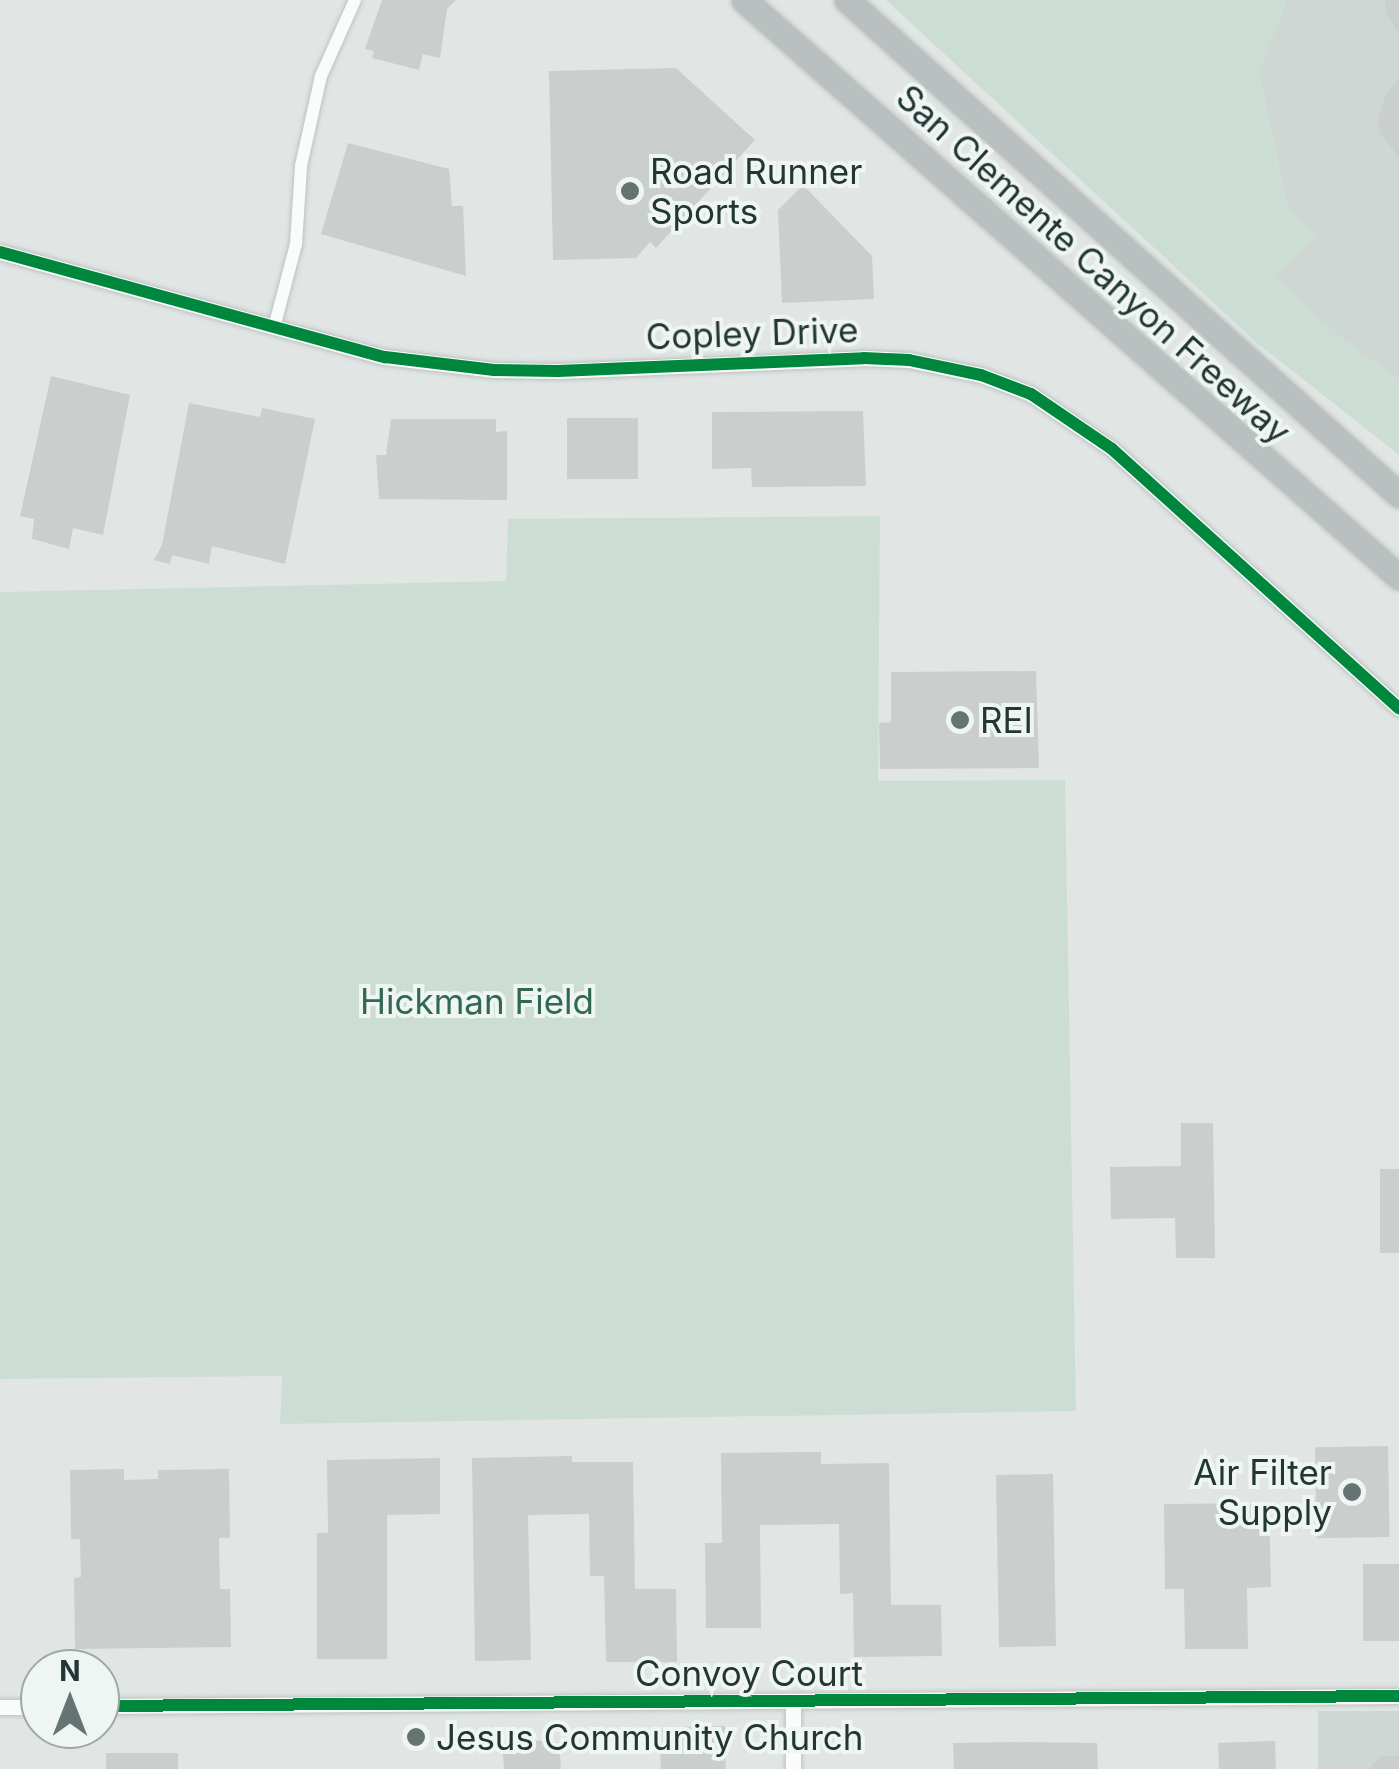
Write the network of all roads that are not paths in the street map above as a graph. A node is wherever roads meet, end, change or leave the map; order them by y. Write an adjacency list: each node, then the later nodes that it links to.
1 (355, 0): 5 (street)
2 (744, 0): 7 (highway, San Clemente Canyon Freeway)
3 (847, 0): 6 (highway, San Clemente Canyon Freeway)
4 (0, 252): 5 (street, Copley Drive)
5 (274, 328): 8 (street, Copley Drive)
6 (1399, 495)
7 (1399, 576)
8 (1399, 708)
9 (1399, 1696): 10 (street, Convoy Court)
10 (792, 1703): 11 (street, Convoy Court); 12 (street)
11 (120, 1706)
12 (793, 1769)

